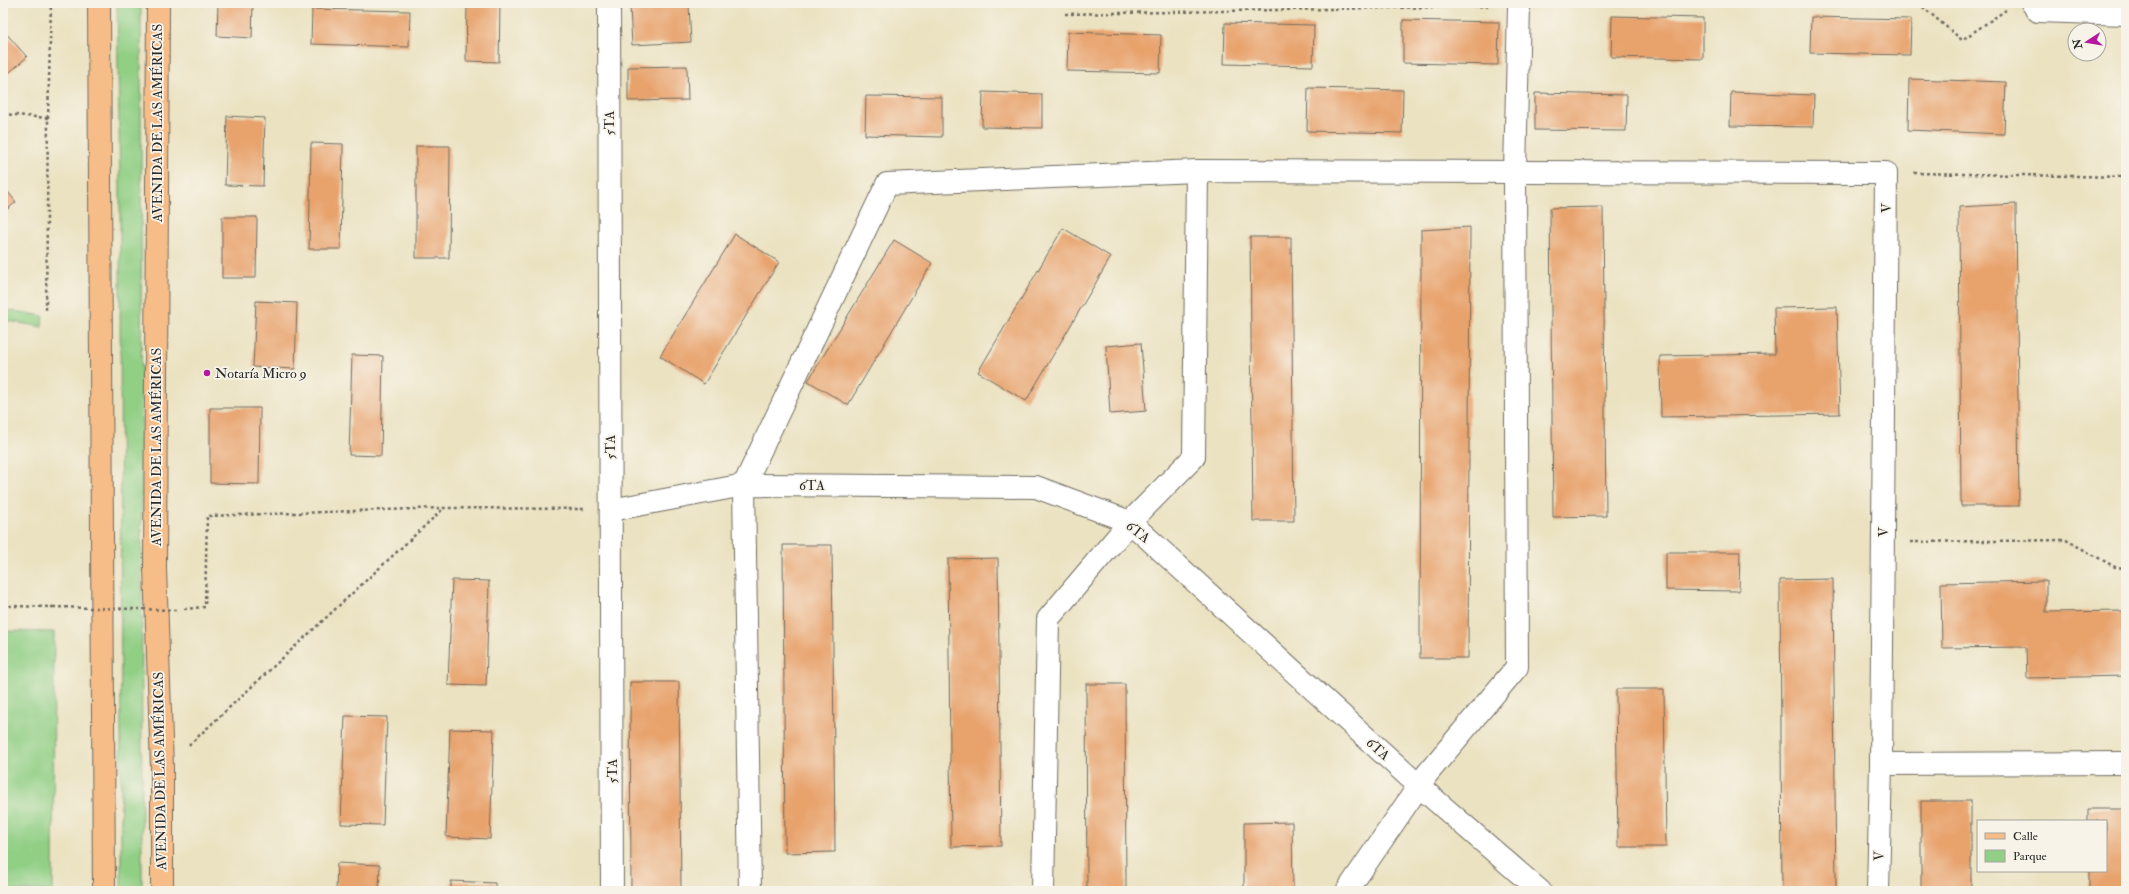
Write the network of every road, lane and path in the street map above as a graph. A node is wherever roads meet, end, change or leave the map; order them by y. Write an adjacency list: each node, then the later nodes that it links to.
1 (51, 3): 13 (path)
2 (99, 3): 30 (main road)
3 (158, 3): 28 (main road, AVENIDA DE LAS AMÉRICAS)
4 (609, 3): 21 (street, 5TA)
5 (1676, 3): 8 (path)
6 (1918, 3): 9 (path)
7 (2032, 3): 11 (street)
8 (1519, 6): 10 (path); 15 (street)
9 (2010, 7)
10 (1065, 14)
11 (2126, 14)
12 (3, 114): 13 (path)
13 (48, 118): 18 (path)
14 (1197, 171): 15 (street); 19 (street); 22 (street)
15 (1515, 171): 16 (street); 29 (street)
16 (1886, 173): 17 (path); 23 (street, V)
17 (2126, 177)
18 (46, 311)
19 (744, 485): 21 (street, 6TA); 22 (street, 6TA); 33 (street)
20 (443, 508): 21 (path); 25 (path, bridge); 28 (path)
21 (611, 510): 32 (street, 5TA)
22 (1130, 522): 29 (street, 6TA); 34 (street)
23 (1883, 542): 24 (path); 27 (street, V)
24 (2126, 568)
25 (3, 595)
26 (2126, 763): 27 (street)
27 (1881, 764): 37 (street, V)
28 (162, 768): 31 (main road, AVENIDA DE LAS AMÉRICAS)
29 (1419, 786): 35 (street); 36 (street, 6TA)
30 (104, 891)
31 (162, 891)
32 (612, 891)
33 (750, 891)
34 (1043, 891)
35 (1347, 891)
36 (1540, 891)
37 (1878, 891)

